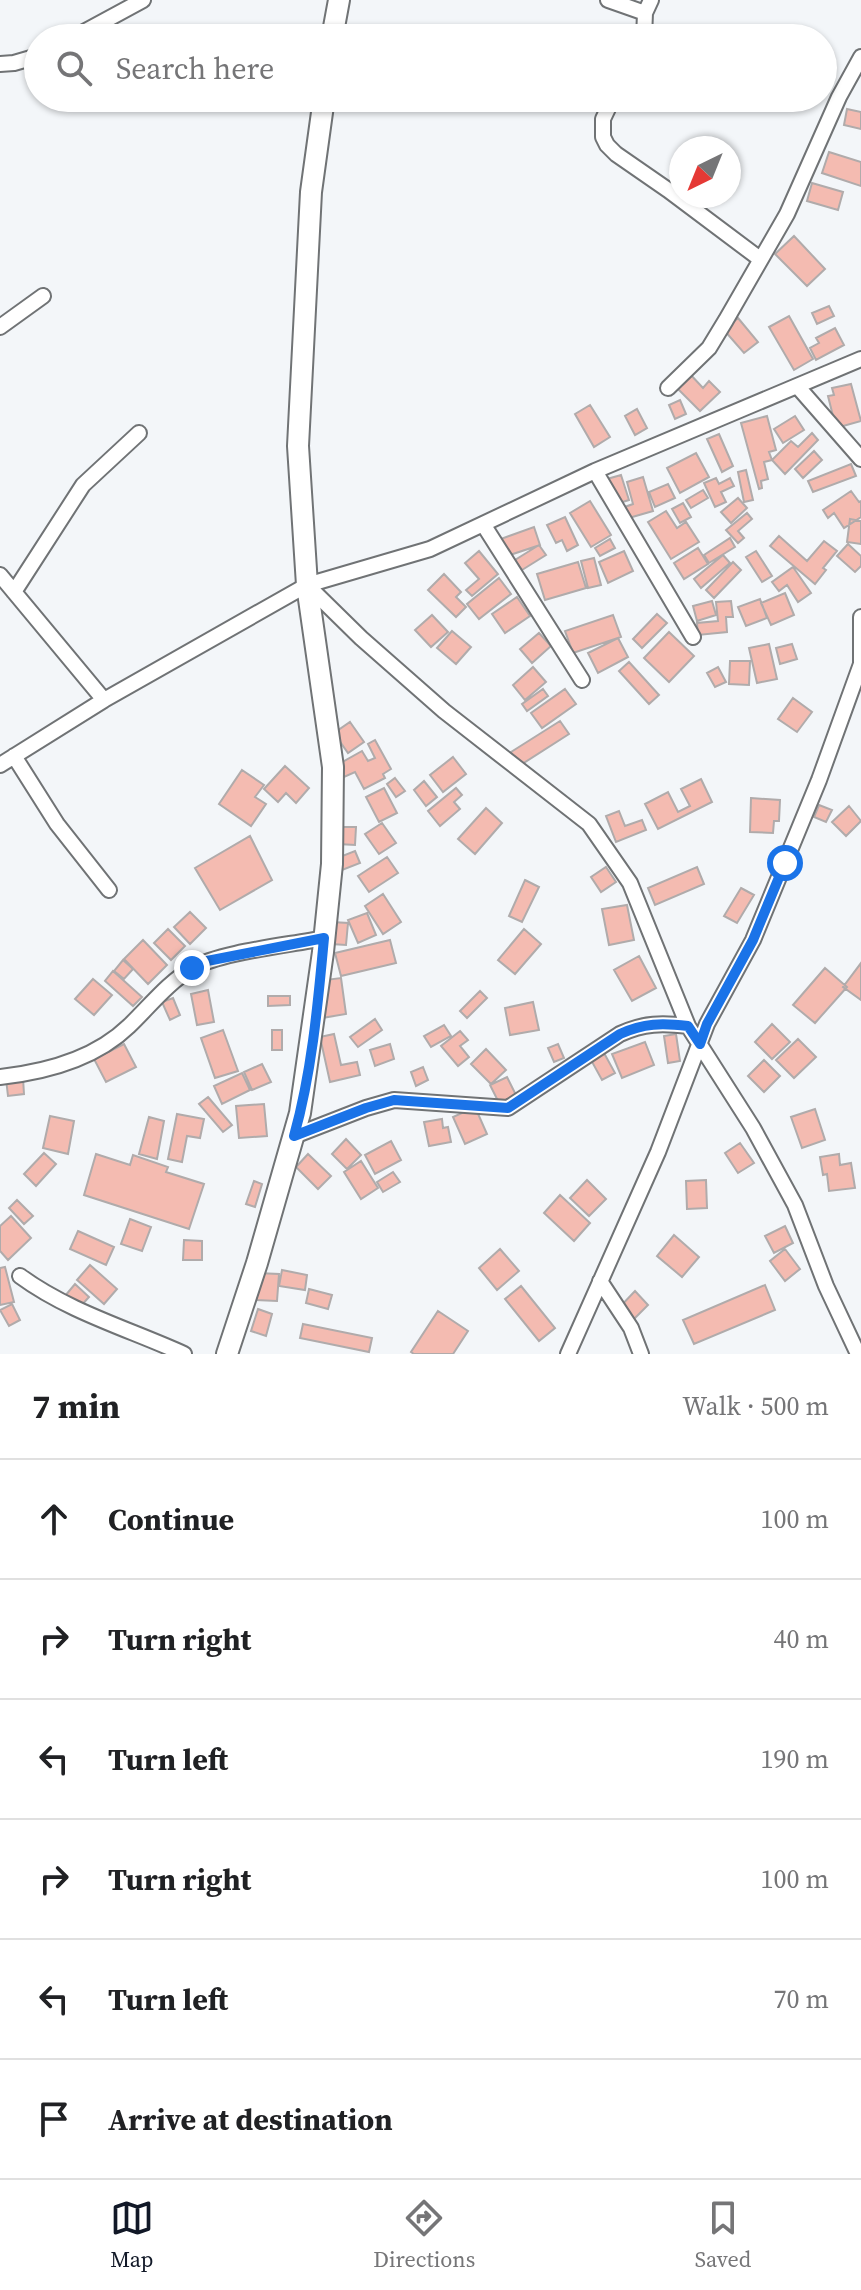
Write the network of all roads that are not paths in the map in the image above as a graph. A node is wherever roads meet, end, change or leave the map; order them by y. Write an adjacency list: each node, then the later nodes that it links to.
1 (143, 0): 5 (street)
2 (339, 0): 6 (street)
3 (608, 0): 4 (street)
4 (648, 7)
5 (99, 24)
6 (335, 24)
7 (861, 57): 10 (street)
8 (24, 60): 9 (street)
9 (0, 64)
10 (837, 102)
11 (322, 112): 25 (street)
12 (606, 112): 14 (street)
13 (832, 112): 14 (street)
14 (760, 259): 19 (street)
15 (43, 296): 16 (street)
16 (0, 327)
17 (861, 359): 18 (street)
18 (798, 387): 21 (street); 22 (street)
19 (668, 388)
20 (139, 433): 26 (street)
21 (861, 459)
22 (595, 471): 23 (street); 28 (street)
23 (483, 524): 25 (street); 29 (street)
24 (0, 575): 26 (street)
25 (307, 585): 30 (street); 34 (street); 35 (street)
26 (14, 592): 30 (street)
27 (861, 617): 36 (street)
28 (693, 637)
29 (582, 680)
30 (104, 700): 31 (street)
31 (14, 756): 32 (street); 33 (street)
32 (0, 765)
33 (109, 890)
34 (324, 938): 37 (street); 38 (street)
35 (688, 1026): 36 (street); 38 (street)
36 (700, 1044): 40 (street); 45 (street)
37 (0, 1077)
38 (294, 1136): 42 (street)
39 (20, 1276): 41 (street)
40 (600, 1281): 43 (street); 44 (street)
41 (184, 1354)
42 (227, 1354)
43 (568, 1354)
44 (641, 1354)
45 (858, 1354)

